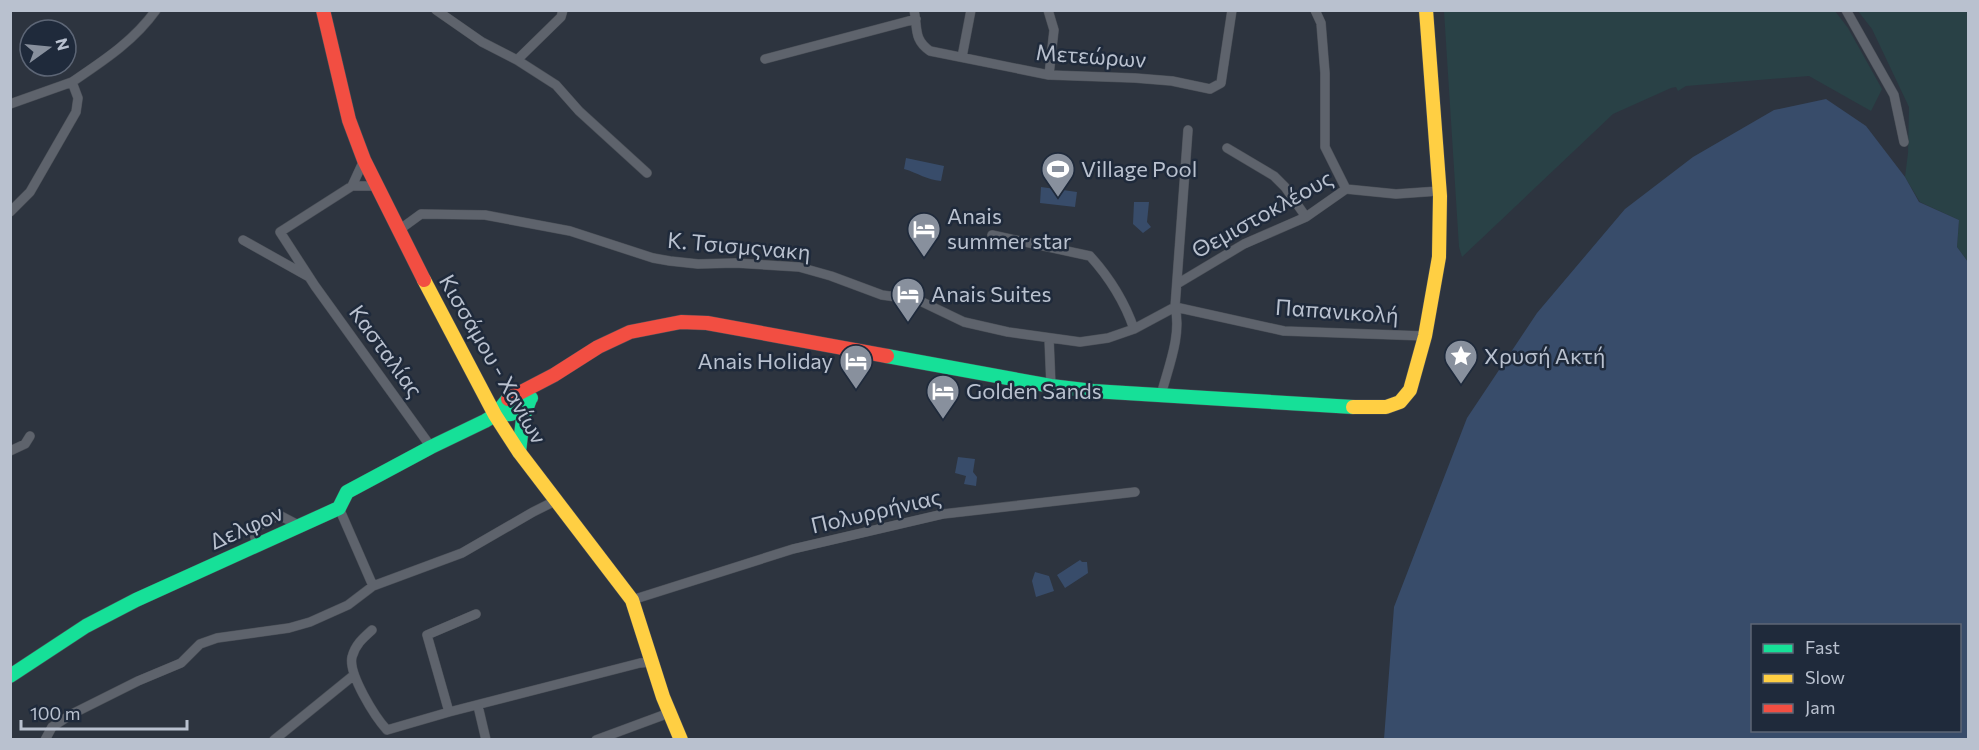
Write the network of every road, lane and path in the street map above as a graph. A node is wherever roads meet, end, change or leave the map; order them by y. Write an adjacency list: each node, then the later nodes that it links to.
1 (156, 10): 16 (street)
2 (323, 10): 21 (main road, Κισσάμου - Χανίων)
3 (436, 10): 14 (street)
4 (563, 10): 14 (street)
5 (971, 10): 12 (street)
6 (1048, 10): 15 (street)
7 (1232, 10): 15 (street, Μετεώρων)
8 (1315, 10): 25 (street)
9 (1426, 10): 26 (main road)
10 (1846, 10): 19 (street)
11 (915, 15): 12 (street, Μετεώρων); 13 (street)
12 (962, 57): 15 (street, Μετεώρων)
13 (765, 59)
14 (517, 60): 22 (street)
15 (1049, 75)
16 (72, 83): 17 (street); 27 (street)
17 (10, 104)
18 (1188, 130): 33 (street)
19 (1904, 142)
20 (1227, 148): 28 (street)
21 (363, 160): 23 (street); 24 (main road, Κισσάμου - Χανίων)
22 (647, 173)
23 (352, 186): 24 (street); 32 (street, Κασταλίας)
24 (377, 186): 29 (main road, Κισσάμου - Χανίων)
25 (1346, 189): 26 (street, Θεμιστοκλέους); 28 (street, Θεμιστοκλέους)
26 (1440, 190): 36 (main road)
27 (10, 212)
28 (1306, 217): 33 (street, Θεμιστοκλέους)
29 (399, 230): 37 (street, Κ. Τσισμςνακη); 42 (main road, Κισσάμου - Χανίων)
30 (992, 235): 35 (street)
31 (243, 240): 32 (street, Κασταλίας)
32 (310, 278): 44 (street, Κασταλίας)
33 (1178, 284): 34 (street)
34 (1175, 307): 35 (street, Κ. Τσισμςνακη); 36 (street, Παπανικολή); 40 (street)
35 (1134, 329): 37 (street, Κ. Τσισμςνακη)
36 (1425, 336): 40 (main road)
37 (1049, 338): 39 (street)
38 (554, 375): 39 (main road); 41 (main road); 42 (main road)
39 (1051, 386): 40 (main road)
40 (1161, 395)
41 (530, 399): 42 (main road); 46 (main road)
42 (495, 415): 44 (main road, Δελφον); 46 (main road, Κισσάμου - Χανίων)
43 (30, 436): 45 (street)
44 (431, 447): 49 (main road, Δελφον)
45 (10, 451)
46 (519, 452): 48 (main road, Κισσάμου - Χανίων)
47 (1135, 492): 51 (street, Πολυρρήνιας)
48 (556, 500): 50 (street); 51 (main road, Κισσάμου - Χανίων)
49 (342, 514): 50 (street); 55 (main road, Δελφον)
50 (373, 586): 60 (street)
51 (632, 600): 54 (main road, Κισσάμου - Χανίων)
52 (476, 614): 58 (street)
53 (372, 630): 56 (street)
54 (653, 662): 57 (street); 59 (main road, Κισσάμου - Χανίων)
55 (13, 670)
56 (354, 675): 58 (street); 61 (street)
57 (478, 705): 58 (street); 62 (street)
58 (449, 712)
59 (669, 713): 63 (street); 64 (main road, Κισσάμου - Χανίων)
60 (45, 740)
61 (274, 740)
62 (486, 740)
63 (596, 740)
64 (681, 740)

